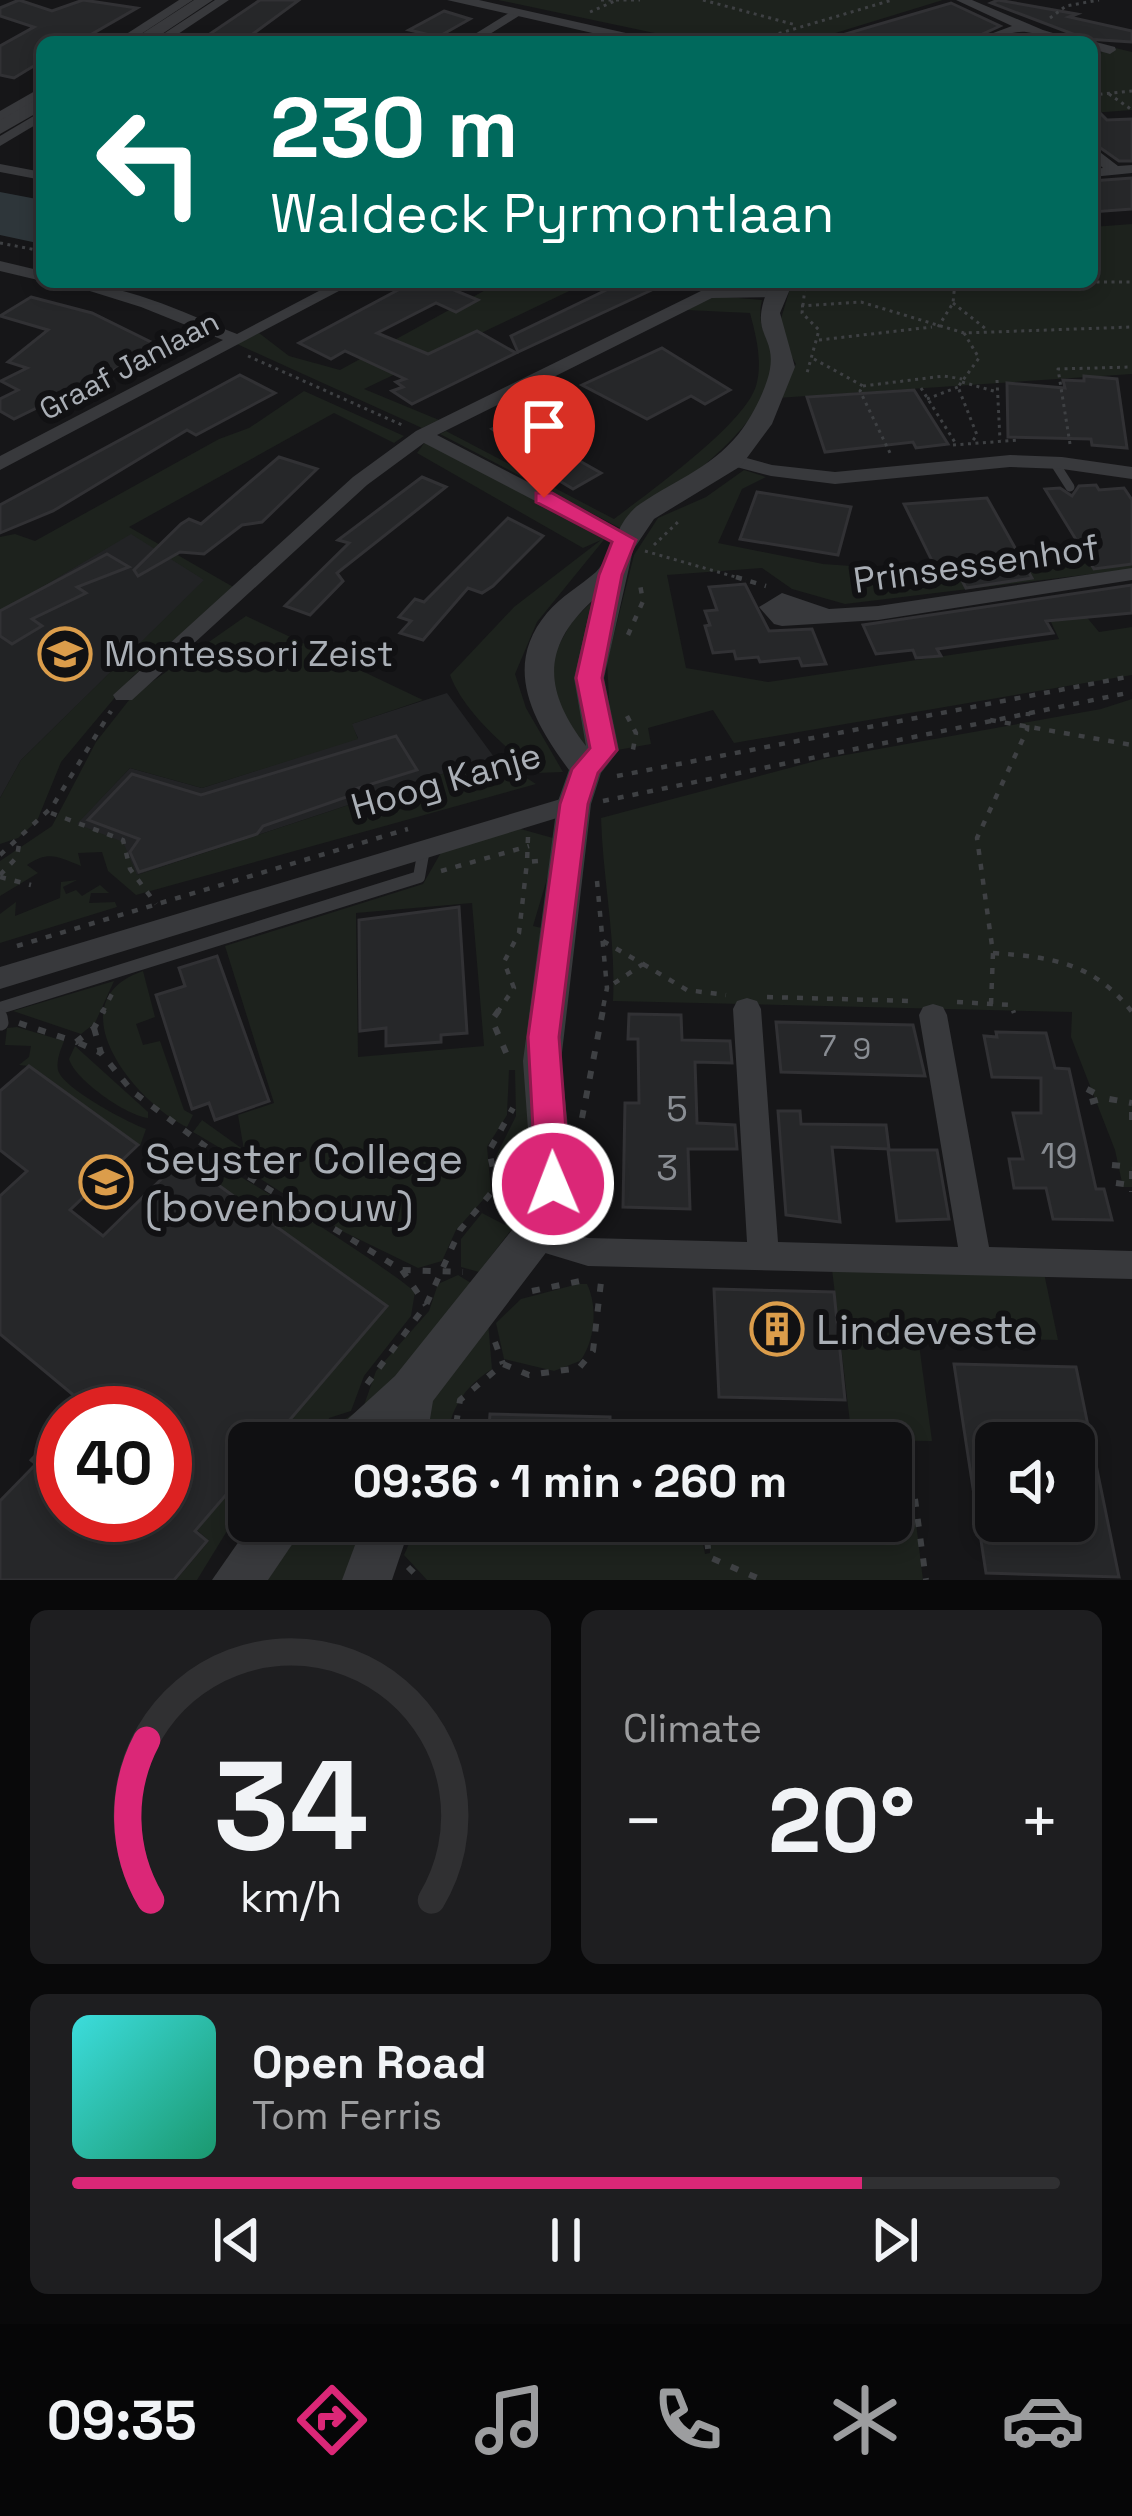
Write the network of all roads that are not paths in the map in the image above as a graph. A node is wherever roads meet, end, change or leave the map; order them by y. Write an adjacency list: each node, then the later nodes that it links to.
1 (187, 0): 8 (street)
2 (205, 0): 9 (street)
3 (223, 0): 10 (street)
4 (455, 0): 6 (street)
5 (962, 0): 7 (street)
6 (516, 14): 11 (street); 12 (street)
7 (1022, 27): 13 (street); 14 (street)
8 (130, 36)
9 (148, 36)
10 (166, 36)
11 (478, 36)
12 (627, 36)
13 (994, 36)
14 (1055, 36)
15 (1098, 47): 16 (street)
16 (1110, 50)
17 (36, 95): 19 (street)
18 (36, 106): 21 (street)
19 (0, 117)
20 (36, 119): 24 (street)
21 (0, 128)
22 (1111, 139): 23 (street)
23 (1098, 140)
24 (0, 142)
25 (1098, 154): 27 (street)
26 (0, 168): 28 (street)
27 (1124, 170)
28 (36, 175)
29 (0, 266): 30 (street)
30 (36, 275)
31 (91, 288): 34 (street)
32 (335, 288): 34 (street, Graaf Janlaan)
33 (775, 293): 35 (street); 37 (street)
34 (228, 342): 38 (street, Graaf Janlaan)
35 (423, 434): 41 (street); 44 (street)
36 (1062, 453): 37 (street); 39 (street); 40 (lane)
37 (732, 460): 41 (street)
38 (0, 464)
39 (1132, 473)
40 (1070, 487)
41 (631, 560): 45 (street); 45 (street)
42 (1132, 574): 43 (street, Prinsessenhof)
43 (782, 600)
44 (124, 694)
45 (592, 791): 46 (street, Hoog Kanje); 51 (street)
46 (420, 838): 47 (street, Hoog Kanje); 50 (lane, Hoog Kanje)
47 (0, 978)
48 (936, 1007): 53 (street)
49 (747, 1010): 52 (street)
50 (0, 1016)
51 (533, 1235): 52 (street); 55 (street)
52 (764, 1256): 53 (street)
53 (976, 1262): 54 (street)
54 (1132, 1265)
55 (411, 1392): 56 (street); 57 (street)
56 (378, 1422)
57 (406, 1422)
58 (267, 1542): 60 (street)
59 (381, 1542): 61 (street)
60 (237, 1580)
61 (367, 1580)

